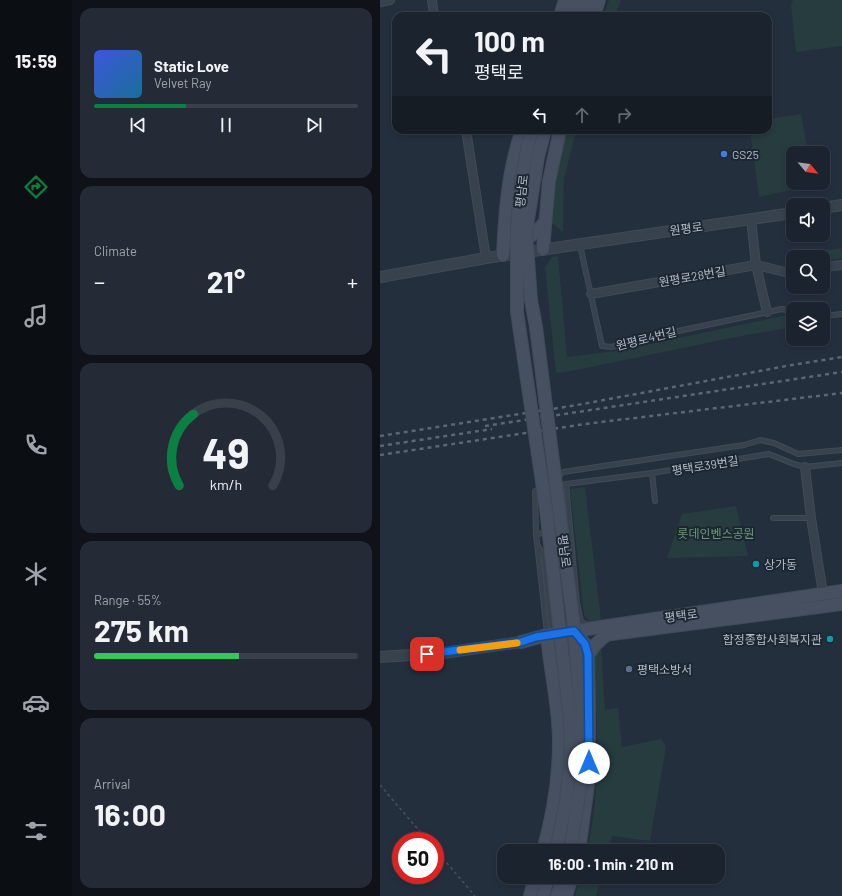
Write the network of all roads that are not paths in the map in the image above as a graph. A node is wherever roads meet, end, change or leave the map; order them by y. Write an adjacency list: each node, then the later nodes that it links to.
1 (390, 0): 7 (street)
2 (432, 0): 8 (street)
3 (565, 0): 9 (main road)
4 (575, 0): 10 (main road)
5 (587, 0): 11 (main road)
6 (599, 0): 12 (main road)
7 (380, 2)
8 (434, 12)
9 (561, 12)
10 (570, 12)
11 (583, 12)
12 (595, 12)
13 (467, 134): 27 (street)
14 (521, 134): 23 (main road)
15 (531, 134): 62 (main road, 평남로, bridge)
16 (544, 134): 63 (main road, 평남로, bridge)
17 (559, 134): 22 (main road)
18 (842, 205): 19 (street)
19 (830, 207)
20 (786, 213): 21 (street, 원평로)
21 (751, 219): 24 (street, 원평로); 29 (street)
22 (545, 222): 23 (main road); 25 (main road)
23 (504, 223): 26 (main road)
24 (579, 244): 25 (street); 33 (lane, 원평로4번길)
25 (543, 249): 26 (street)
26 (503, 255): 27 (street)
27 (486, 258): 32 (street)
28 (842, 264): 30 (street)
29 (756, 265): 31 (street, 원평로28번길); 33 (street, 원평로28번길); 35 (street)
30 (830, 266)
31 (786, 271)
32 (380, 277)
33 (591, 294): 35 (lane, 원평로4번길)
34 (786, 310): 35 (lane, 원평로4번길)
35 (767, 312)
36 (842, 314): 37 (lane)
37 (830, 315)
38 (842, 450): 43 (lane)
39 (842, 463): 40 (lane, 평택로39번길)
40 (805, 467): 41 (lane, 평택로39번길); 46 (street)
41 (652, 473): 42 (lane, 평택로39번길); 44 (lane)
42 (566, 484): 43 (lane, 평택로39번길); 50 (lane)
43 (558, 486): 47 (lane); 48 (lane, 평택로39번길)
44 (655, 501)
45 (773, 518): 46 (lane)
46 (811, 518): 52 (street)
47 (564, 531): 48 (lane); 50 (lane)
48 (536, 534): 49 (lane)
49 (537, 544): 55 (lane); 55 (lane)
50 (576, 581): 54 (lane)
51 (842, 591): 52 (main road, 평택로)
52 (824, 600): 53 (main road, 평택로); 54 (main road, 평택로); 56 (main road, 평택로)
53 (842, 604)
54 (595, 628): 57 (main road, 평택로)
55 (547, 635): 57 (main road, 평택로); 58 (main road, 평택로); 61 (main road)
56 (606, 635): 57 (main road, 평택로); 59 (main road)
57 (576, 636): 59 (main road)
58 (521, 642): 60 (street)
59 (588, 655): 64 (main road)
60 (380, 657)
61 (545, 844)
62 (557, 844)
63 (571, 844)
64 (580, 844)
65 (533, 884): 69 (main road)
66 (546, 884): 70 (main road)
67 (561, 884): 71 (main road)
68 (570, 884): 72 (main road)
69 (530, 896)
70 (543, 896)
71 (557, 896)
72 (566, 896)

